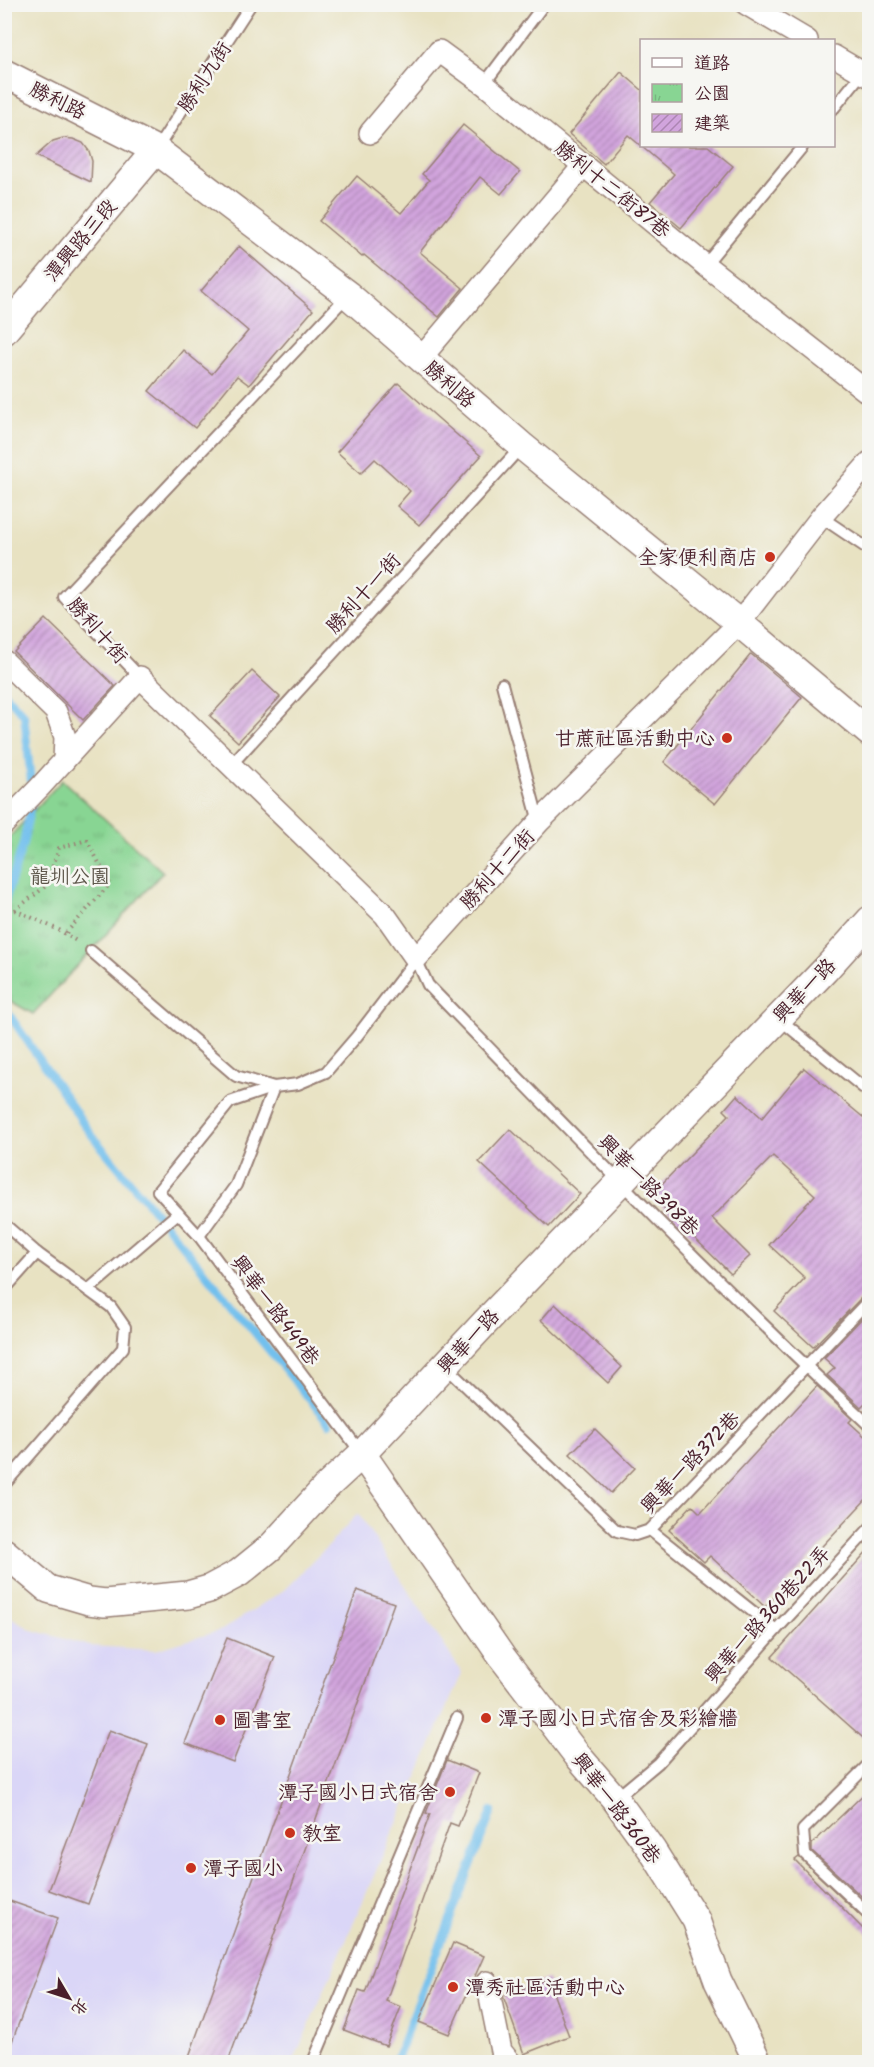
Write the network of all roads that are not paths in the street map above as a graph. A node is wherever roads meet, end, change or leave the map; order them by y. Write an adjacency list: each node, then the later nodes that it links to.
1 (252, 4): 12 (lane, 勝利九街)
2 (544, 4): 8 (lane)
3 (746, 4): 4 (street)
4 (805, 39)
5 (835, 57): 7 (street)
6 (4, 74): 12 (street, 勝利路)
7 (866, 75): 9 (lane)
8 (484, 84): 10 (street, 勝利十二街87巷); 13 (street, 勝利十二街87巷)
9 (835, 107)
10 (370, 133)
11 (802, 147): 14 (lane)
12 (156, 150): 15 (street, 勝利路); 16 (street, 潭興路三段)
13 (584, 165): 14 (street, 勝利十二街87巷); 17 (street)
14 (705, 265): 18 (street, 勝利十二街87巷)
15 (348, 295): 17 (street, 勝利路); 25 (lane, 勝利十街)
16 (4, 331)
17 (421, 358): 19 (street, 勝利路)
18 (870, 394)
19 (522, 446): 23 (street, 勝利路); 29 (lane, 勝利十一街)
20 (870, 462): 21 (street, 勝利十二街)
21 (821, 517): 22 (lane); 23 (street, 勝利十二街)
22 (870, 550)
23 (739, 623): 27 (street, 勝利路); 31 (street, 勝利十二街)
24 (4, 662): 28 (street)
25 (140, 677): 28 (street); 29 (street, 勝利十街)
26 (502, 684): 31 (lane)
27 (870, 733)
28 (64, 761): 30 (street)
29 (231, 765): 34 (street, 勝利十街)
30 (11, 817)
31 (539, 822): 34 (street, 勝利十二街)
32 (870, 920): 35 (street, 興華一路)
33 (91, 951): 36 (lane, 勝利十二街)
34 (416, 959): 36 (lane, 勝利十二街); 38 (lane, 興華一路398巷)
35 (778, 1017): 37 (lane); 38 (street, 興華一路)
36 (274, 1087): 39 (lane, 興華一路449巷); 41 (lane)
37 (870, 1093)
38 (620, 1183): 46 (street, 興華一路); 47 (lane, 興華一路398巷)
39 (174, 1216): 41 (lane, 興華一路449巷); 44 (lane)
40 (4, 1224): 42 (lane)
41 (199, 1236): 49 (lane, 興華一路449巷)
42 (37, 1253): 43 (lane); 44 (lane)
43 (4, 1290)
44 (88, 1290): 50 (lane)
45 (870, 1299): 47 (lane, 興華一路372巷)
46 (445, 1366): 49 (street, 興華一路); 52 (lane, 興華一路372巷)
47 (807, 1367): 48 (lane, 興華一路398巷); 52 (lane, 興華一路372巷)
48 (870, 1426)
49 (362, 1454): 53 (street, 興華一路); 57 (street, 興華一路360巷)
50 (4, 1485)
51 (870, 1528): 54 (lane, 興華一路360巷22弄)
52 (650, 1530): 54 (lane)
53 (4, 1552)
54 (776, 1630): 57 (lane, 興華一路360巷22弄)
55 (457, 1718): 60 (lane)
56 (870, 1763): 58 (lane)
57 (615, 1799): 62 (street, 興華一路360巷)
58 (870, 1915)
59 (487, 1982): 61 (street)
60 (313, 2062)
61 (510, 2062)
62 (758, 2062)

